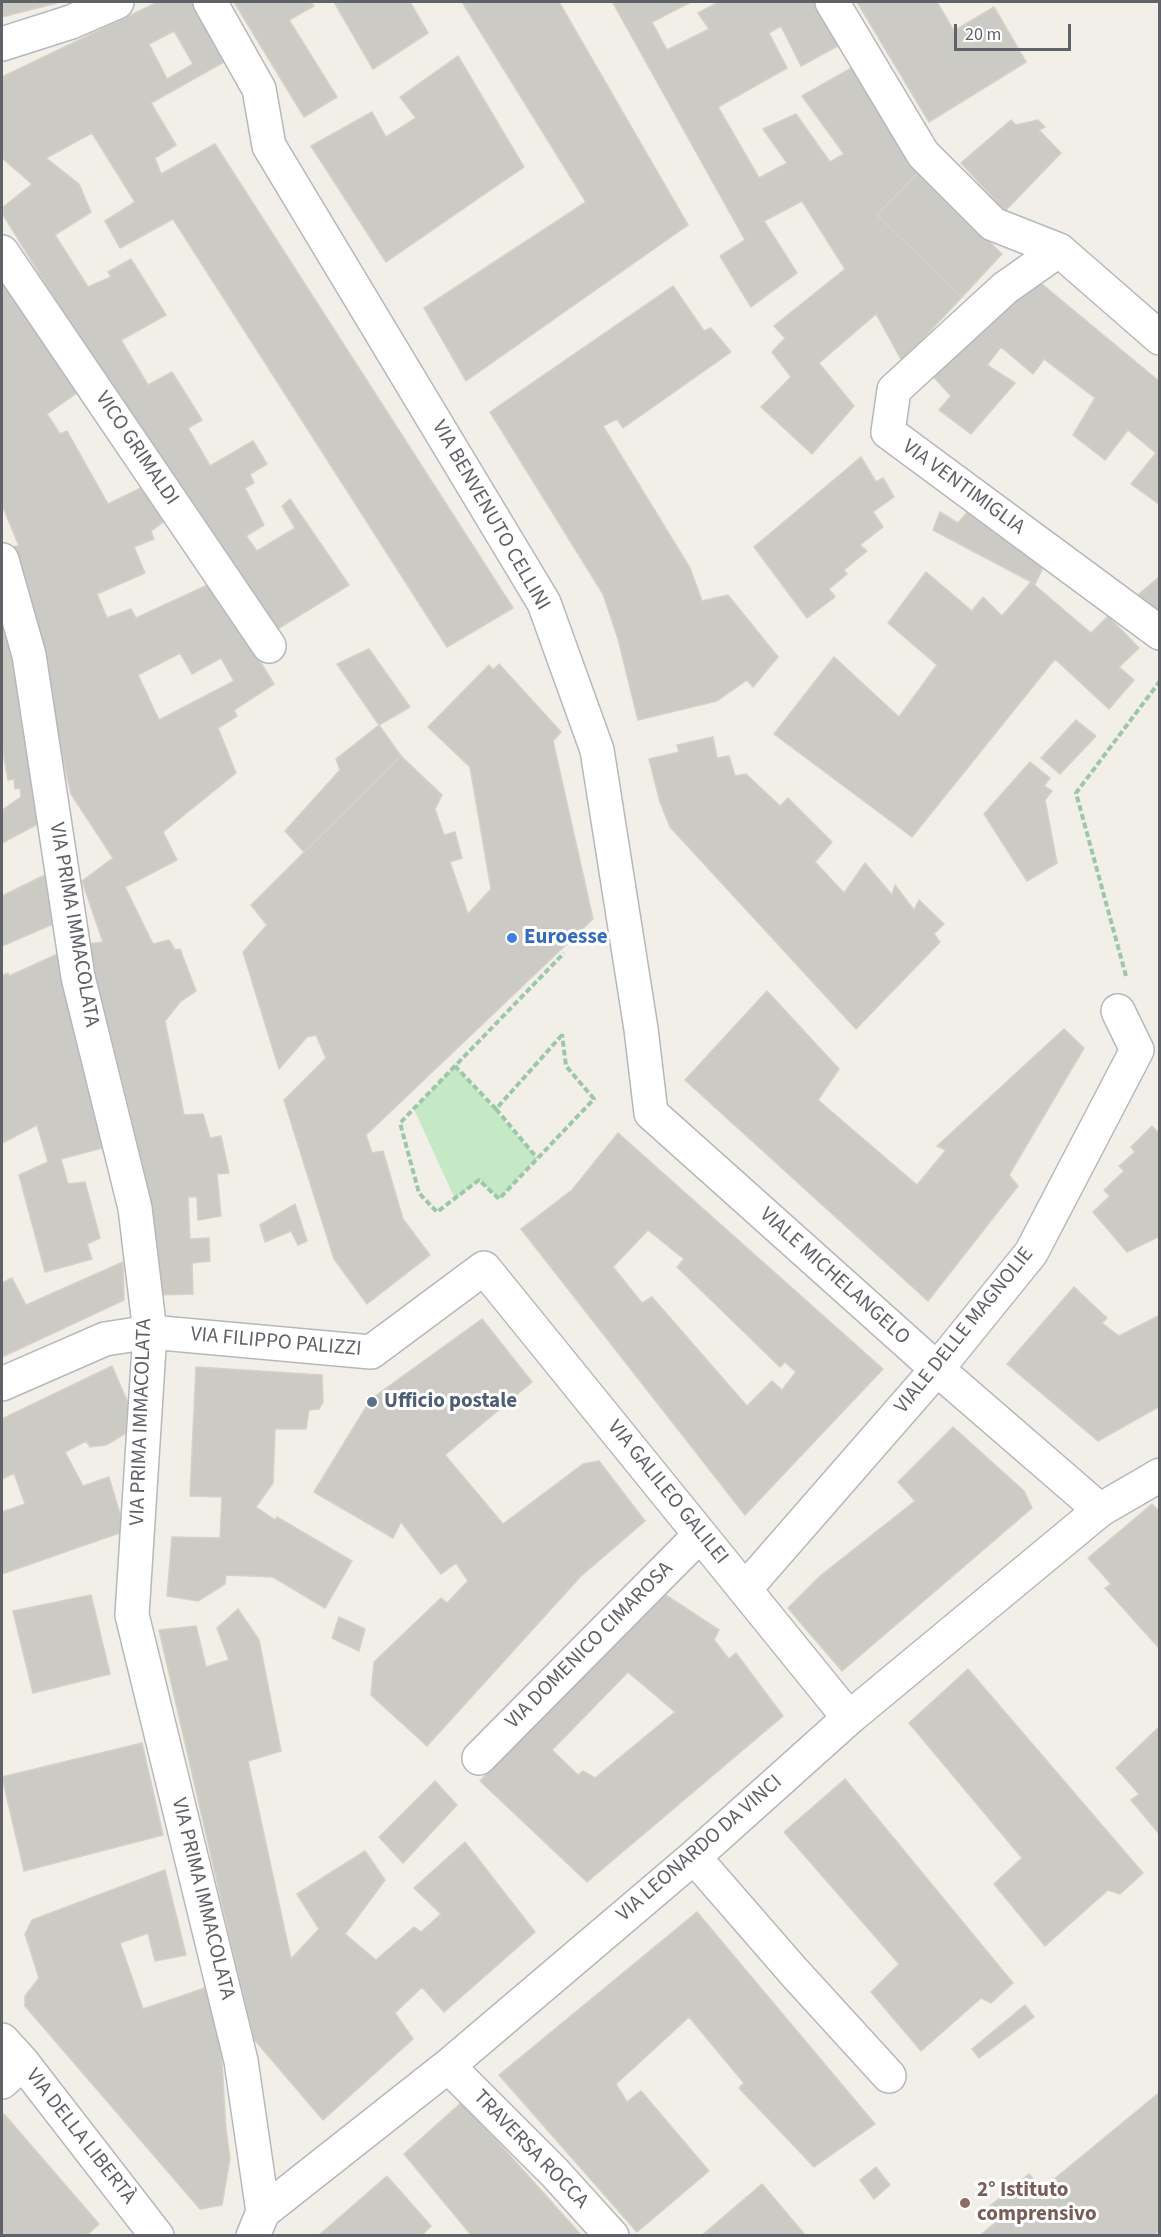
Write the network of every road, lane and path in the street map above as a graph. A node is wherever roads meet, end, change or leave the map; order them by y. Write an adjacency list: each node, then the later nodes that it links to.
1 (117, 2): 4 (street)
2 (210, 2): 17 (street, VIA BENVENUTO CELLINI)
3 (832, 2): 6 (street)
4 (63, 12): 5 (street)
5 (2, 44)
6 (1059, 250): 8 (street); 10 (street, VIA VENTIMIGLIA)
7 (2, 252): 11 (street, VICO GRIMALDI)
8 (1160, 338)
9 (2, 560): 20 (street, VIA PRIMA IMMACOLATA)
10 (1160, 633)
11 (269, 646)
12 (1160, 681): 14 (path)
13 (564, 953): 15 (path)
14 (1123, 996): 21 (street, VIALE DELLE MAGNOLIE)
15 (455, 1066): 16 (path); 18 (path)
16 (496, 1109): 18 (path); 18 (path)
17 (651, 1113): 21 (street, VIALE MICHELANGELO)
18 (537, 1158)
19 (484, 1268): 20 (street, VIA FILIPPO PALIZZI); 25 (street, VIA GALILEO GALILEI)
20 (150, 1332): 22 (street, VIA FILIPPO PALIZZI); 33 (street, VIA PRIMA IMMACOLATA)
21 (937, 1369): 24 (street, VIALE MICHELANGELO); 26 (street, VIALE DELLE MAGNOLIE)
22 (2, 1384)
23 (1160, 1475): 24 (street, VIA LEONARDO DA VINCI)
24 (1100, 1510): 27 (street, VIA LEONARDO DA VINCI)
25 (700, 1535): 26 (street, VIA GALILEO GALILEI); 28 (street, VIA DOMENICO CIMAROSA)
26 (746, 1588): 27 (street, VIA GALILEO GALILEI)
27 (849, 1718): 29 (street, VIA LEONARDO DA VINCI)
28 (479, 1758)
29 (694, 1857): 31 (street, VIA LEONARDO DA VINCI); 32 (street)
30 (9, 2062): 34 (street, VIA DELLA LIBERTÀ)
31 (448, 2066): 33 (street, VIA LEONARDO DA VINCI); 35 (street, TRAVERSA ROCCA)
32 (889, 2076)
33 (258, 2224)
34 (157, 2235)
35 (612, 2235)

